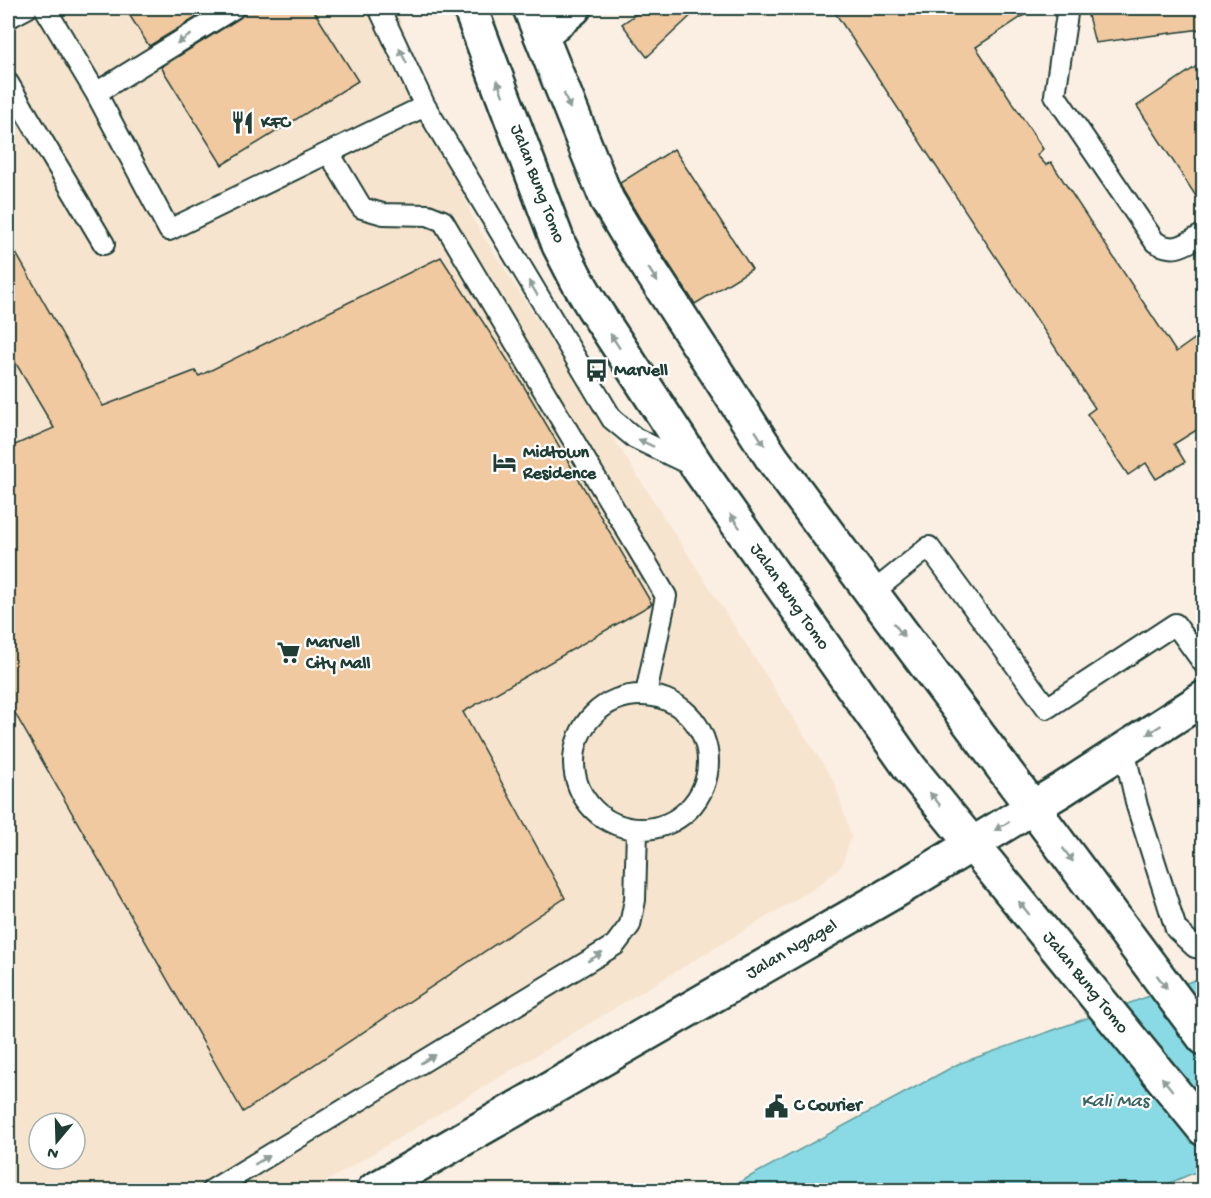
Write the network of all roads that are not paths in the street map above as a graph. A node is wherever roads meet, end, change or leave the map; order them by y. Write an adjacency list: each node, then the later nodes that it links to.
1 (27, 8): 8 (lane)
2 (45, 8): 11 (lane)
3 (234, 8): 11 (lane, one-way to 11)
4 (379, 8): 12 (lane, one-way to 4)
5 (470, 8): 16 (main road, Jalan Bung Tomo, one-way to 5)
6 (574, 8): 9 (main road)
7 (1065, 8): 14 (lane)
8 (8, 18)
9 (536, 22): 17 (main road, one-way to 17)
10 (8, 83): 15 (lane)
11 (96, 93): 13 (lane)
12 (425, 106): 13 (lane); 16 (lane, one-way to 12)
13 (329, 153): 19 (lane)
14 (1203, 234)
15 (104, 244)
16 (699, 469): 24 (main road, Jalan Bung Tomo, one-way to 16)
17 (872, 593): 18 (lane); 22 (main road, one-way to 22)
18 (1203, 664)
19 (646, 694): 23 (lane); 23 (lane)
20 (1203, 698): 21 (main road, Jalan Ngagel, one-way to 21)
21 (1124, 749): 22 (main road, Jalan Ngagel); 25 (lane)
22 (1033, 808): 24 (main road, Jalan Ngagel, one-way to 24); 26 (main road, one-way to 26)
23 (637, 830): 28 (lane, one-way to 23)
24 (972, 844): 27 (main road, Jalan Bung Tomo, one-way to 24); 29 (main road, Jalan Ngagel)
25 (1203, 949)
26 (1203, 1038)
27 (1203, 1129)
28 (212, 1191)
29 (374, 1191)

